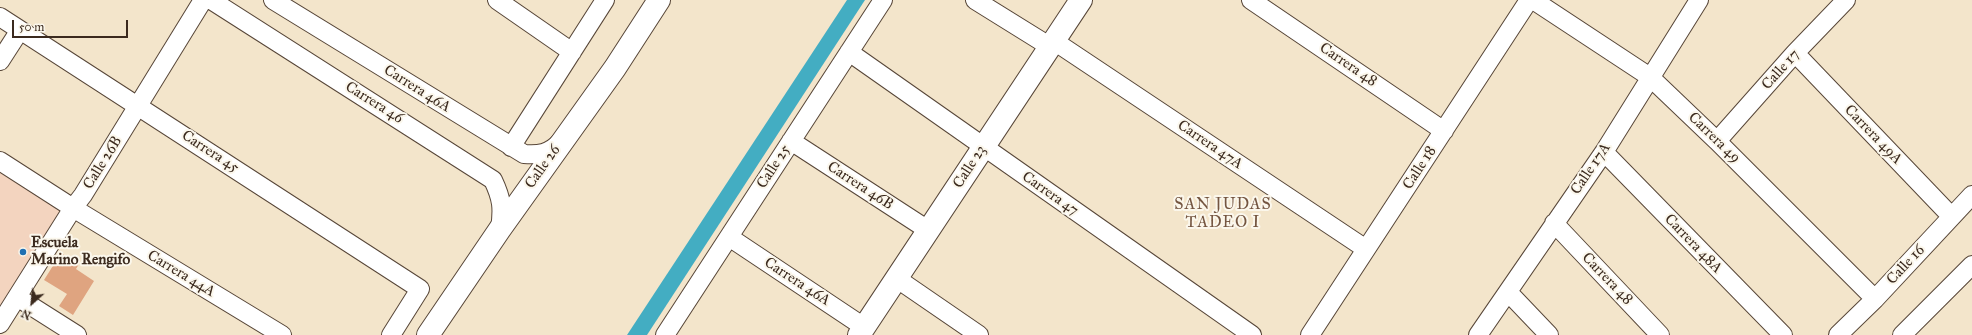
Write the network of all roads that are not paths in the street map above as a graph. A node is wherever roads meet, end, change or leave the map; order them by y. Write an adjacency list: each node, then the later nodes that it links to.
1 (203, 0): 23 (street, Calle 26B)
2 (211, 0): 36 (street, Carrera 46)
3 (273, 0): 28 (street, Carrera 46A)
4 (497, 0): 18 (street)
5 (605, 0): 18 (street)
6 (658, 0): 25 (main road, Calle 26)
7 (882, 0): 19 (street, Calle 25)
8 (975, 0): 17 (street, Carrera 47A)
9 (1081, 0): 17 (main road, Calle 23)
10 (1251, 0): 24 (street, Carrera 48)
11 (1529, 0): 24 (street, Calle 18)
12 (1533, 0): 22 (street, Carrera 49)
13 (1698, 0): 22 (street, Calle 17A)
14 (1846, 0): 20 (street, Calle 17)
15 (0, 17): 16 (street, Carrera 45)
16 (20, 30): 21 (street); 23 (street, Carrera 45)
17 (1052, 43): 29 (main road, Calle 23); 39 (street, Carrera 47A)
18 (572, 52): 28 (street)
19 (849, 52): 26 (street, Calle 25); 29 (street, Carrera 47)
20 (1795, 53): 27 (street, Calle 17); 34 (street, Carrera 49A)
21 (0, 61)
22 (1650, 77): 27 (street, Carrera 49); 30 (street, Calle 17A)
23 (138, 105): 33 (street, Calle 26B); 50 (street, Carrera 45)
24 (1444, 130): 39 (street, Calle 18)
25 (563, 139): 28 (street, Carrera 46A); 36 (main road, Calle 26)
26 (791, 141): 37 (street, Carrera 46B); 38 (street, Calle 25)
27 (1717, 141): 44 (street, Carrera 49)
28 (511, 147)
29 (983, 147): 37 (main road, Calle 23); 54 (street, Carrera 47)
30 (1604, 152): 35 (street, Calle 17A); 59 (street, Carrera 48A)
31 (0, 161): 33 (street, Carrera 44A)
32 (1972, 195): 34 (street, Calle 16)
33 (73, 208): 43 (street, Calle 26B); 49 (street, Carrera 44A)
34 (1951, 216): 44 (street, Calle 16)
35 (1554, 224): 42 (street, Calle 17A); 58 (street, Carrera 48)
36 (500, 229): 51 (main road, Calle 26)
37 (928, 230): 41 (main road, Calle 23)
38 (729, 237): 46 (street, Carrera 46A); 52 (street, Calle 25)
39 (1366, 249): 55 (street, Calle 18)
40 (1972, 265): 47 (street)
41 (896, 278): 46 (main road, Calle 23); 53 (street)
42 (1508, 292): 56 (street, Calle 17A); 57 (street)
43 (17, 297): 45 (street, Calle 26B); 48 (street)
44 (1875, 299): 60 (street, Calle 16)
45 (0, 324)
46 (862, 331)
47 (1911, 332)
48 (77, 335)
49 (282, 335)
50 (391, 335)
51 (428, 335)
52 (665, 335)
53 (979, 335)
54 (1252, 335)
55 (1310, 335)
56 (1478, 335)
57 (1550, 335)
58 (1660, 335)
59 (1783, 335)
60 (1838, 335)

